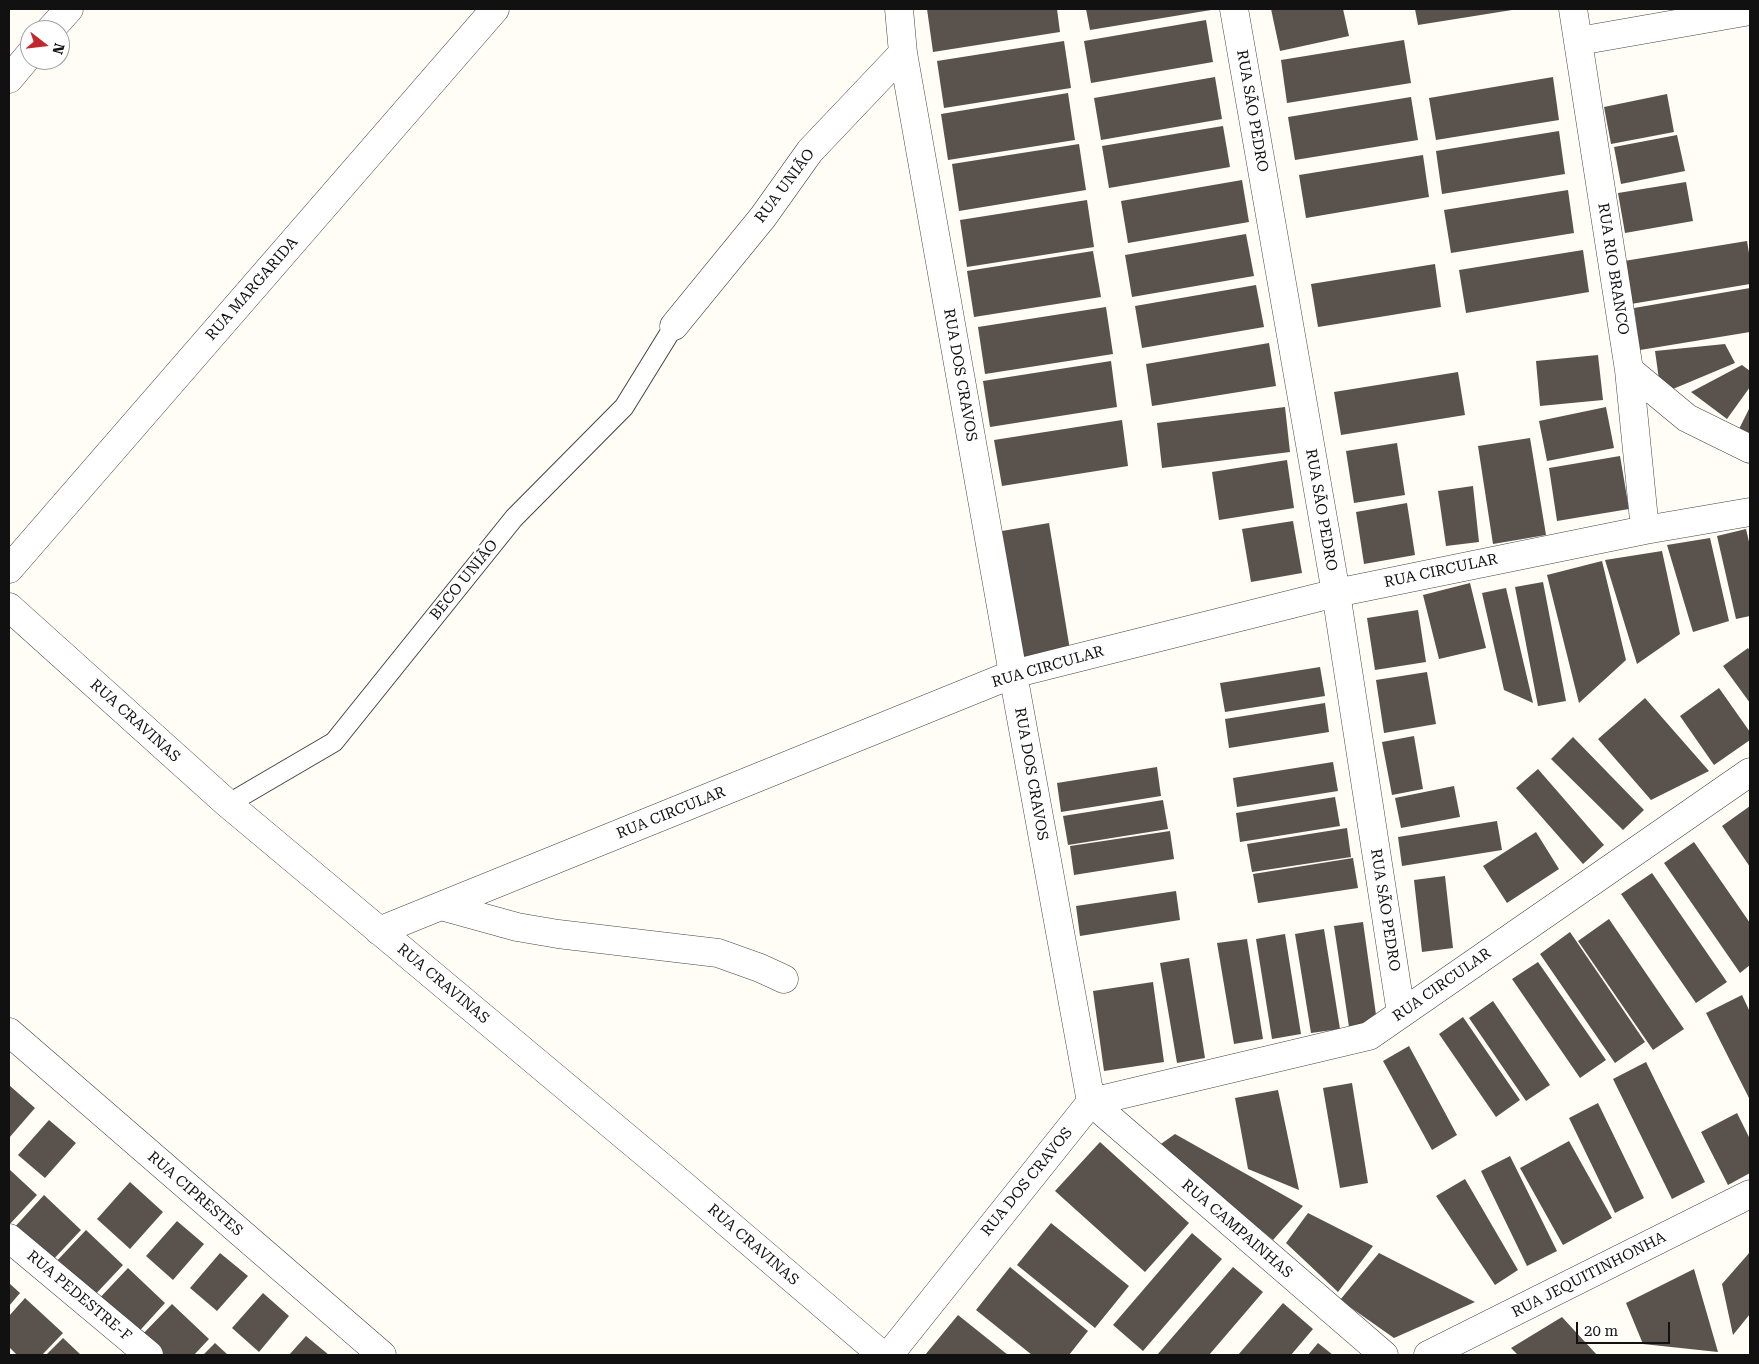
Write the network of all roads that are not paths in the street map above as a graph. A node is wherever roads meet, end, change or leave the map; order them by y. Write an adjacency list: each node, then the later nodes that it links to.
1 (69, 9): 7 (street)
2 (496, 9): 17 (street, RUA MARGARIDA)
3 (899, 9): 9 (street, RUA DOS CRAVOS)
4 (1234, 9): 18 (street, RUA SÃO PEDRO)
5 (1574, 9): 8 (street, RUA RIO BRANCO)
6 (1750, 11): 8 (street)
7 (59, 20)
8 (1579, 41): 13 (street, RUA RIO BRANCO)
9 (903, 53): 12 (street, RUA UNIÃO); 20 (street, RUA DOS CRAVOS)
10 (20, 66): 11 (street)
11 (9, 79)
12 (674, 326): 22 (lane, BECO UNIÃO)
13 (1629, 370): 14 (street); 16 (street, RUA RIO BRANCO)
14 (1750, 450)
15 (1750, 512): 16 (street, RUA CIRCULAR)
16 (1644, 530): 18 (street, RUA CIRCULAR)
17 (9, 569)
18 (1336, 593): 20 (street, RUA CIRCULAR); 26 (street, RUA SÃO PEDRO)
19 (9, 607): 22 (street, RUA CRAVINAS)
20 (1013, 674): 23 (street, RUA CIRCULAR); 28 (street, RUA DOS CRAVOS)
21 (1750, 772): 26 (street, RUA CIRCULAR)
22 (228, 804): 24 (street, RUA CRAVINAS)
23 (441, 906): 24 (street, RUA CIRCULAR); 25 (street)
24 (379, 931): 33 (street, RUA CRAVINAS)
25 (784, 979)
26 (1401, 1012): 28 (street, RUA CIRCULAR)
27 (9, 1032): 32 (street, RUA CIPRESTES)
28 (1091, 1102): 34 (street, RUA DOS CRAVOS); 35 (street, RUA CAMPAINHAS)
29 (1750, 1194): 36 (street, RUA JEQUITINHONHA)
30 (9, 1238): 31 (street, RUA PEDESTRE-F)
31 (148, 1355)
32 (382, 1355)
33 (882, 1355)
34 (889, 1355)
35 (1384, 1355)
36 (1428, 1355)

